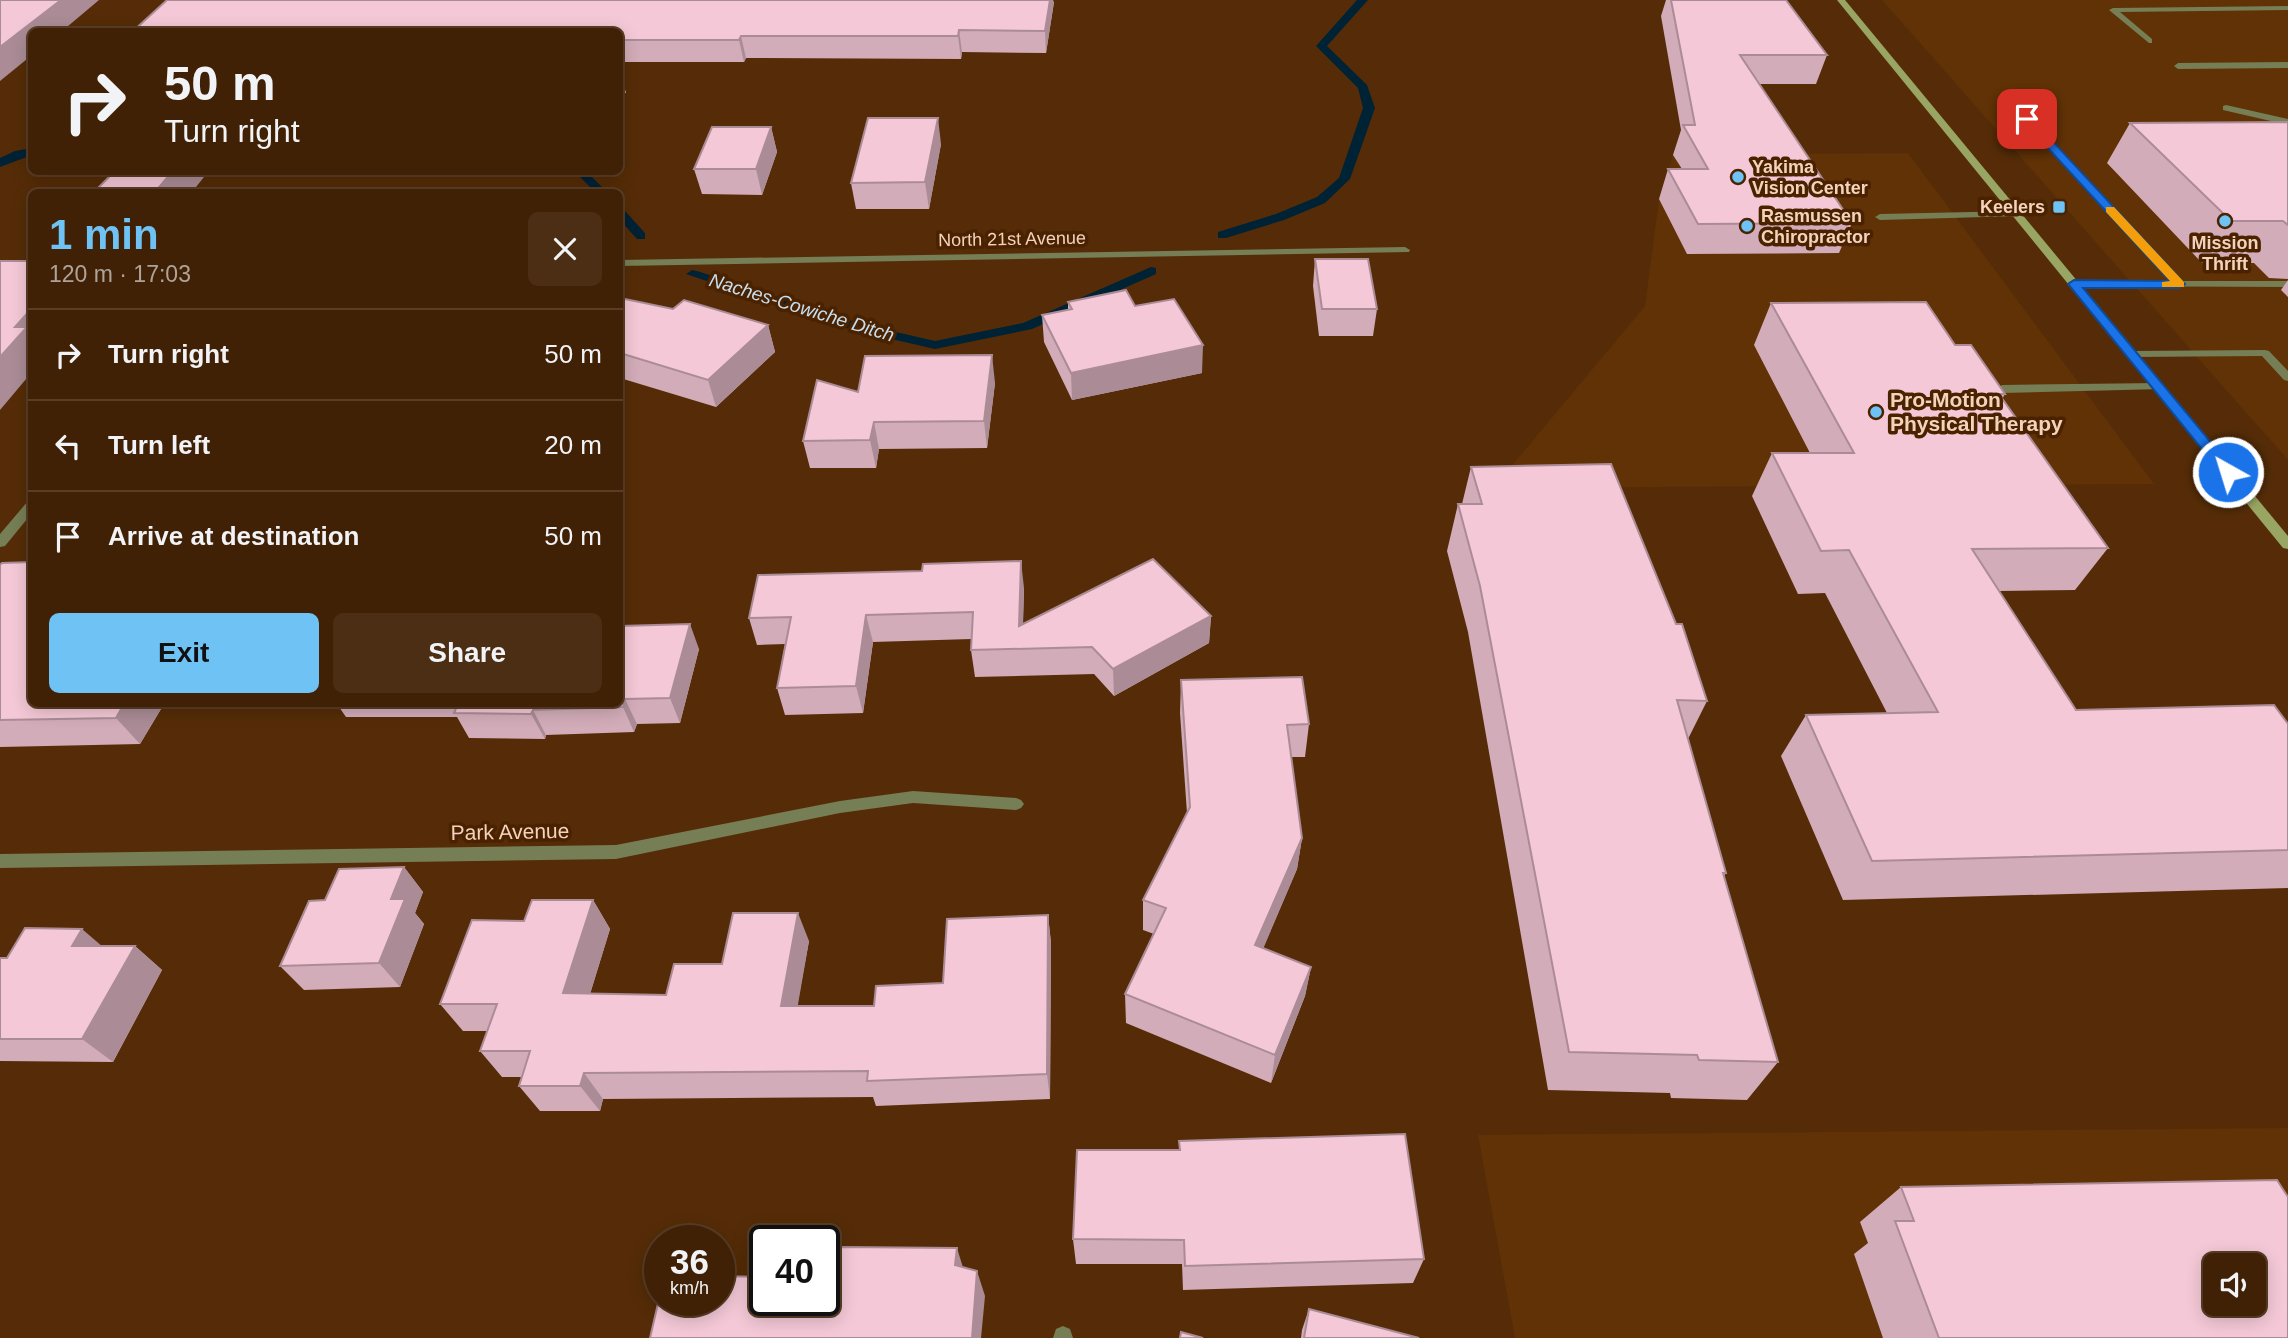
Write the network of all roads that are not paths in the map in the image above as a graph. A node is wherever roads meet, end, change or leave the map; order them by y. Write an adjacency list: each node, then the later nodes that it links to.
1 (1841, 0): 9 (street)
2 (2288, 8): 3 (street)
3 (2149, 41)
4 (2288, 65): 5 (street)
5 (2178, 66)
6 (2226, 108): 8 (street)
7 (2027, 119): 14 (street)
8 (2288, 122)
9 (2017, 214): 10 (street); 13 (street)
10 (1880, 217)
11 (1405, 250): 12 (street, North 21st Avenue)
12 (623, 262)
13 (2074, 284): 14 (street); 16 (street)
14 (2179, 284): 15 (street)
15 (2288, 284)
16 (2131, 354): 17 (street); 18 (street)
17 (2288, 377)
18 (2159, 387): 19 (street); 21 (street)
19 (2002, 389)
20 (28, 509): 22 (street)
21 (2285, 538)
22 (0, 543)
23 (1016, 804): 24 (street, Park Avenue)
24 (0, 862)

